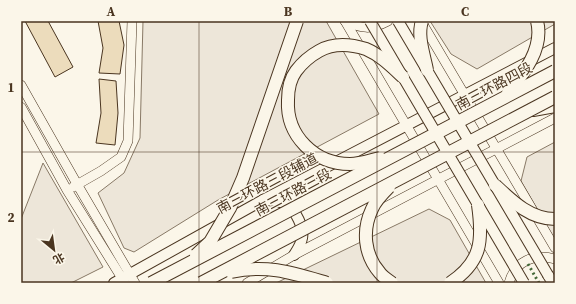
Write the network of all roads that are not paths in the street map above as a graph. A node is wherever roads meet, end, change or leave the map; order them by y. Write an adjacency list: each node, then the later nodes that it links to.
1 (132, 21): 27 (street)
2 (297, 21): 36 (highway, bridge)
3 (345, 21): 5 (street); 21 (street)
4 (370, 21): 12 (main road, bridge)
5 (388, 21)
6 (398, 21): 10 (main road, bridge)
7 (422, 21): 10 (highway, bridge); 14 (street)
8 (537, 21): 16 (highway, bridge)
9 (555, 48): 14 (main road, 南三环路三段辅道)
10 (427, 70): 28 (main road, bridge)
11 (555, 71): 16 (highway, 南三环路四段, bridge)
12 (402, 76): 24 (highway, bridge); 31 (main road, bridge)
13 (21, 86): 27 (street)
14 (465, 95): 21 (main road, 南三环路三段辅道); 23 (street)
15 (555, 97): 19 (highway, bridge)
16 (502, 99): 22 (highway, 南三环路四段, bridge)
17 (555, 106): 19 (highway, bridge)
18 (21, 107): 29 (street)
19 (528, 111): 26 (highway, bridge)
20 (555, 118): 23 (street)
21 (406, 126): 25 (street); 30 (main road, 南三环路三段辅道)
22 (448, 127): 24 (highway, 南三环路三段, bridge)
23 (497, 148): 25 (street); 33 (street)
24 (393, 156): 36 (highway, 南三环路三段, bridge)
25 (438, 179): 34 (street); 45 (street)
26 (395, 181): 37 (highway, bridge); 43 (highway, bridge)
27 (77, 184): 29 (street); 38 (street)
28 (495, 185): 32 (highway, bridge); 48 (main road, bridge)
29 (67, 190): 38 (street)
30 (263, 200): 34 (main road); 38 (main road, 南三环路三段辅道)
31 (478, 205): 44 (highway, bridge); 47 (main road, bridge)
32 (555, 219)
33 (555, 248)
34 (294, 255): 41 (street)
35 (555, 259): 46 (street)
36 (186, 265): 39 (highway, 南三环路三段, bridge)
37 (216, 275): 40 (highway, bridge); 42 (highway, bridge)
38 (125, 280)
39 (151, 283)
40 (201, 283)
41 (247, 283)
42 (328, 283)
43 (392, 283)
44 (450, 283)
45 (499, 283)
46 (510, 283)
47 (524, 283)
48 (553, 283)

